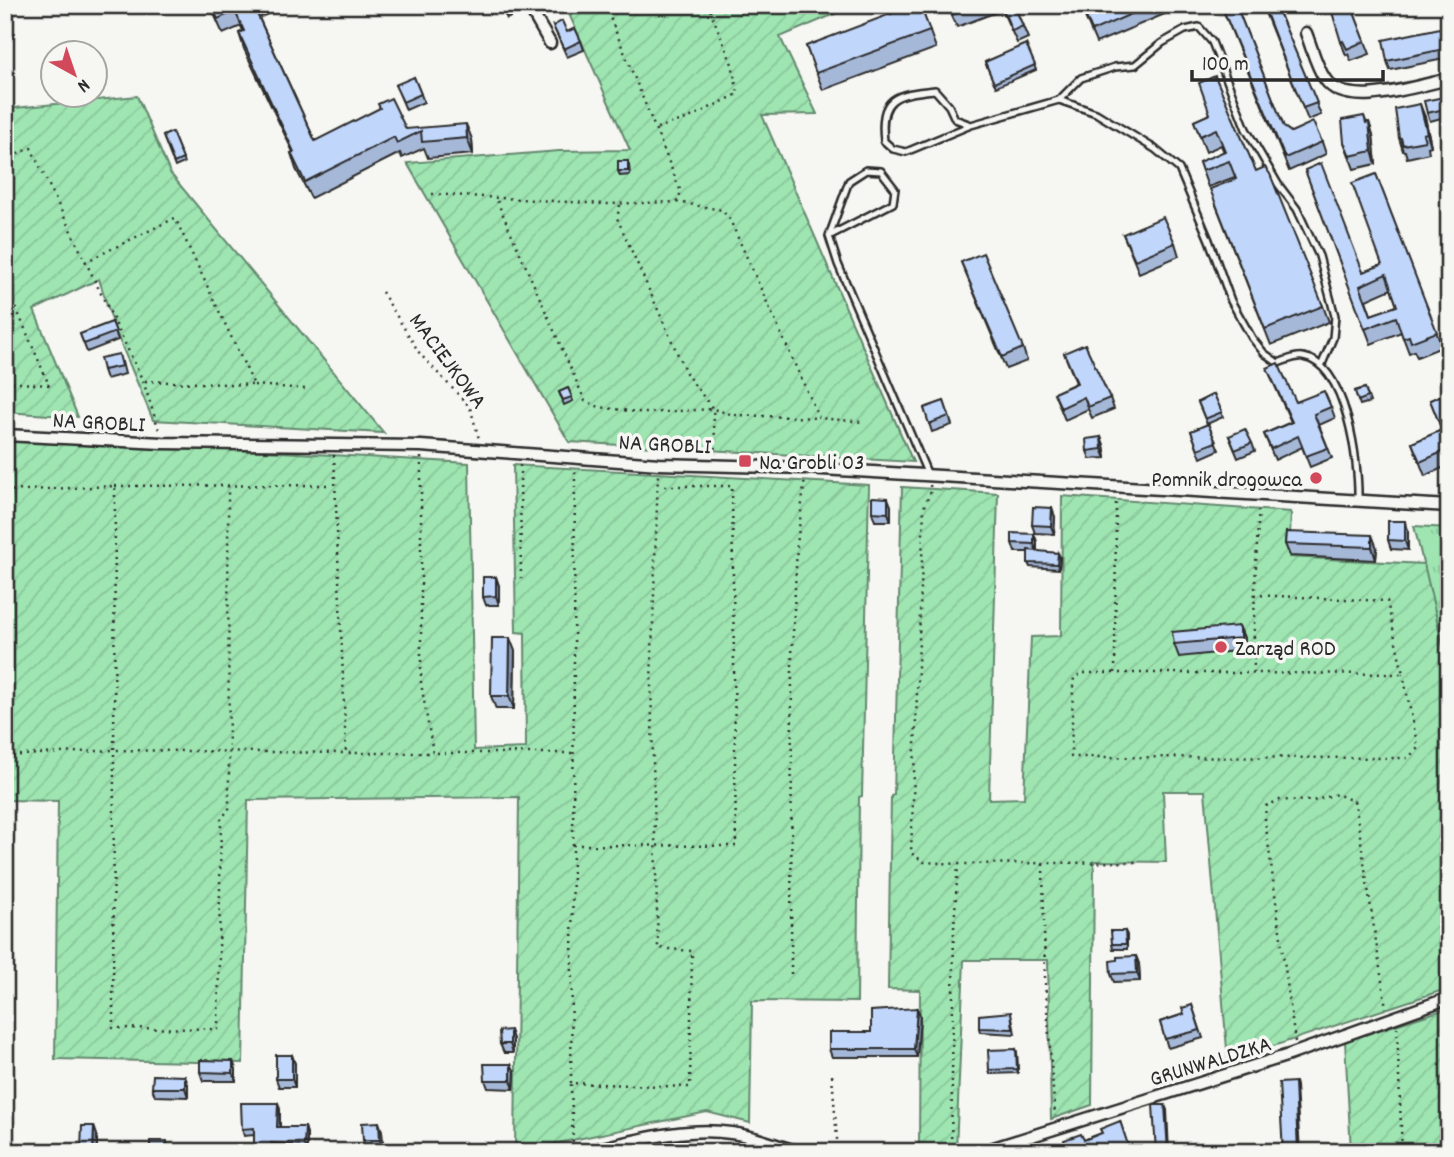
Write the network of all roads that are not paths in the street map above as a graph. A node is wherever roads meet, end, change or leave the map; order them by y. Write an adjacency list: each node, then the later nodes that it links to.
1 (528, 5): 3 (street)
2 (1306, 33): 4 (street)
3 (550, 43)
4 (1449, 79)
5 (1059, 100): 6 (lane); 8 (lane); 8 (lane)
6 (971, 125): 6 (lane)
7 (829, 236): 7 (lane); 10 (lane)
8 (1322, 365): 11 (lane)
9 (5, 435): 10 (street, NA GROBLI)
10 (928, 476): 11 (street, NA GROBLI)
11 (1358, 500): 12 (street, NA GROBLI)
12 (1449, 506)
13 (1449, 998): 16 (street, GRUNWALDZKA)
14 (584, 1152): 15 (street)
15 (800, 1152)
16 (981, 1152)

